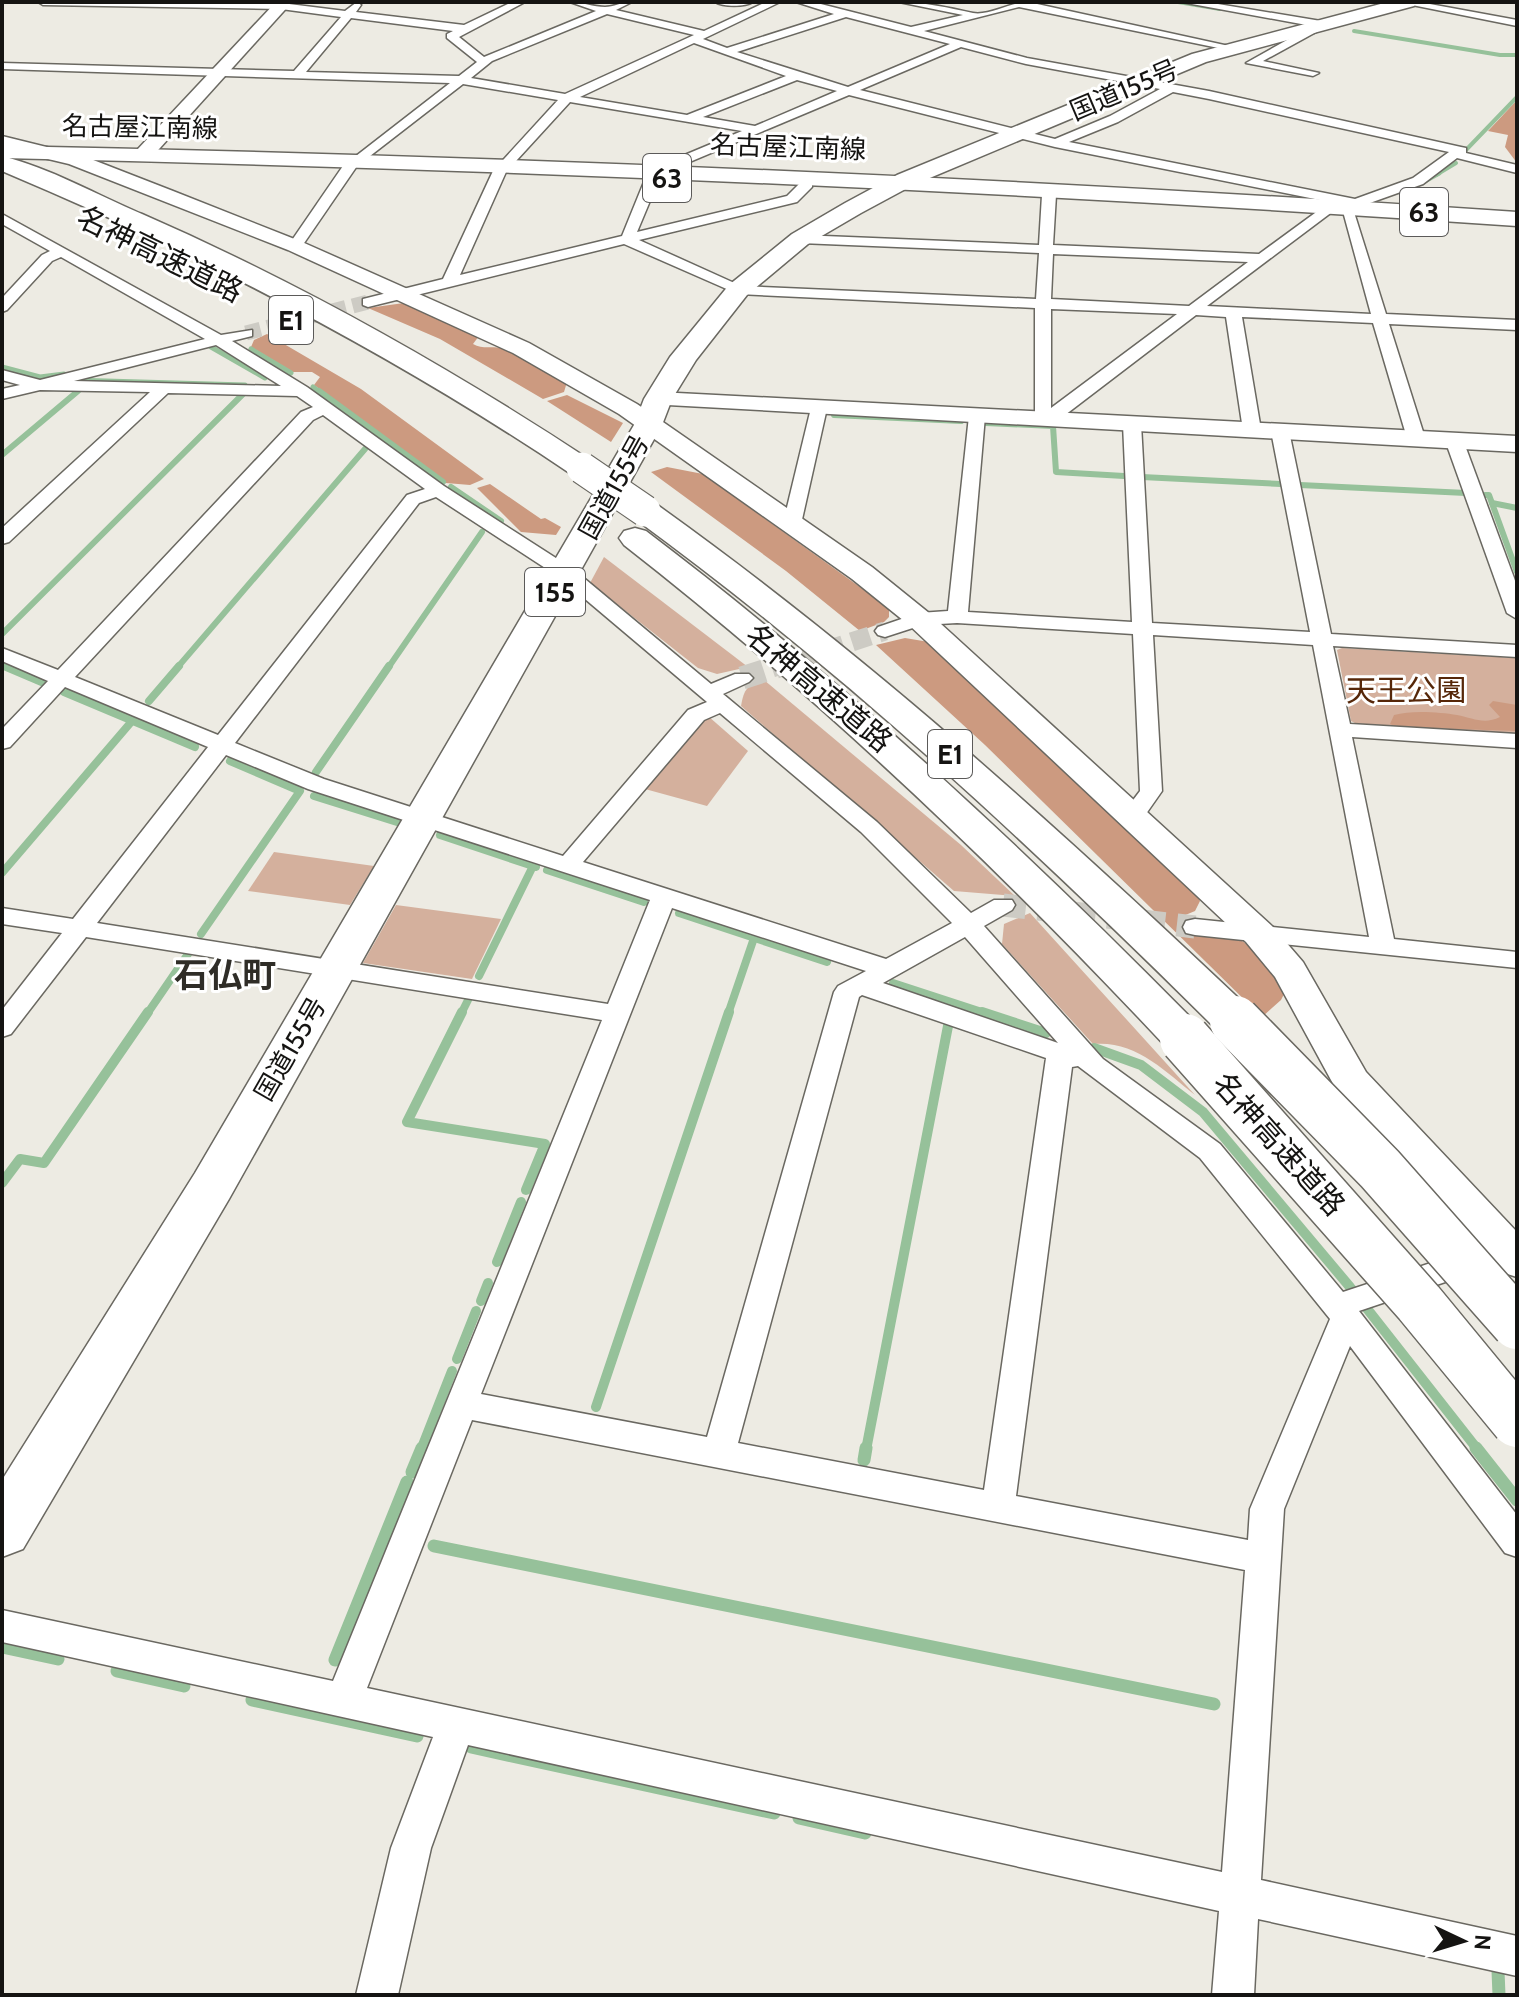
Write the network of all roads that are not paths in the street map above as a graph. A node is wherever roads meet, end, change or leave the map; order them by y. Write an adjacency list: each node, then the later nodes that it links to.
1 (43, 2): 14 (street)
2 (359, 2): 19 (street)
3 (520, 2): 24 (street)
4 (575, 2): 18 (street)
5 (627, 2): 18 (street)
6 (720, 2): 7 (street)
7 (748, 2)
8 (775, 2): 26 (street)
9 (801, 2): 17 (street)
10 (836, 2): 17 (street)
11 (904, 2): 21 (street)
12 (1186, 2): 23 (street)
13 (1405, 2): 22 (street); 23 (highway, 国道155号 / 155)
14 (143, 3): 16 (street)
15 (1021, 3): 21 (street); 33 (street)
16 (282, 4): 19 (street); 32 (street)
17 (823, 7): 20 (street)
18 (608, 10): 26 (street); 29 (street)
19 (349, 13): 24 (street); 34 (street)
20 (847, 13): 25 (street); 28 (street)
21 (979, 15): 25 (street)
22 (1517, 23)
23 (1323, 24): 31 (street); 33 (highway, 国道155号 / 155)
24 (466, 29): 29 (street)
25 (908, 31): 27 (street)
26 (698, 37): 28 (street); 41 (street)
27 (960, 44): 38 (street); 39 (street)
28 (726, 52): 36 (street)
29 (484, 62): 37 (street)
30 (2, 66): 32 (street)
31 (1270, 66): 33 (street); 35 (street)
32 (218, 70): 34 (street); 49 (street)
33 (1236, 70): 38 (highway, 国道155号 / 155); 40 (street)
34 (299, 73): 37 (street)
35 (1313, 73)
36 (794, 77): 39 (street); 42 (street)
37 (459, 80): 41 (street); 51 (street)
38 (1154, 86): 40 (street); 44 (highway, 国道155号 / 155); 46 (street)
39 (847, 91): 43 (street); 44 (street)
40 (1209, 95): 48 (street)
41 (567, 98): 42 (street); 53 (street)
42 (688, 119): 43 (street)
43 (756, 130): 55 (street)
44 (1015, 135): 46 (street); 56 (highway, 国道155号 / 155)
45 (2, 142): 47 (street)
46 (1055, 143): 59 (street)
47 (38, 153): 49 (main road, 名古屋江南線 / 63); 50 (street); 52 (main road, 名古屋江南線 / 63)
48 (1455, 154): 54 (street); 59 (street)
49 (143, 155): 51 (main road, 名古屋江南線 / 63)
50 (76, 160): 51 (main road, 名古屋江南線 / 63); 52 (main road, 名古屋江南線 / 63); 64 (street)
51 (356, 163): 53 (main road, 名古屋江南線 / 63); 64 (street)
52 (5, 165): 93 (highway, 名神高速道路 / E1); 98 (highway, 名神高速道路 / E1)
53 (502, 167): 55 (main road, 名古屋江南線 / 63); 68 (street)
54 (1517, 169)
55 (657, 174): 56 (main road, 名古屋江南線 / 63); 57 (main road, 名古屋江南線 / 63); 63 (street)
56 (899, 183): 57 (main road, 名古屋江南線 / 63); 58 (main road, 名古屋江南線 / 63); 59 (main road, 名古屋江南線 / 63); 62 (highway, 国道155号 / 155)
57 (807, 184): 63 (street)
58 (1049, 195): 59 (main road, 名古屋江南線 / 63); 66 (street)
59 (1344, 205): 61 (main road, 名古屋江南線 / 63); 67 (street); 76 (street)
60 (2, 218): 65 (street)
61 (1517, 219)
62 (800, 239): 66 (street); 69 (highway, 国道155号 / 155)
63 (627, 240): 68 (street); 69 (street)
64 (295, 246): 70 (street)
65 (62, 251): 73 (street); 79 (street)
66 (1045, 251): 67 (street); 72 (street)
67 (1261, 258): 74 (street)
68 (450, 281): 70 (street)
69 (738, 290): 72 (street); 87 (highway, 国道155号 / 155)
70 (401, 293): 71 (street); 87 (street)
71 (368, 302)
72 (1043, 303): 74 (street); 89 (street)
73 (2, 307)
74 (1193, 310): 75 (street); 89 (street)
75 (1233, 312): 76 (street); 91 (street)
76 (1378, 319): 77 (street); 94 (street)
77 (1517, 325)
78 (246, 333): 79 (street)
79 (217, 339): 81 (street); 83 (street)
80 (2, 375): 81 (street)
81 (41, 385): 82 (street); 84 (street)
82 (164, 388): 83 (street); 100 (street)
83 (301, 391): 85 (street)
84 (2, 394)
85 (325, 408): 97 (street); 111 (street)
86 (819, 408): 87 (street); 88 (street); 99 (street)
87 (653, 412): 99 (street); 101 (highway, 国道155号 / 155)
88 (977, 416): 89 (street); 103 (street)
89 (1043, 419): 90 (street)
90 (1132, 424): 91 (street); 105 (street)
91 (1252, 430): 92 (street)
92 (1280, 431): 94 (street); 107 (street)
93 (485, 435)
94 (1416, 438): 95 (street)
95 (1454, 440): 96 (street); 102 (street)
96 (1517, 444)
97 (438, 490): 101 (street); 116 (street)
98 (636, 522): 138 (highway, 名神高速道路 / E1, bridge); 140 (highway, 名神高速道路 / E1, bridge)
99 (792, 524): 104 (street)
100 (2, 538)
101 (566, 573): 112 (street); 118 (highway, 国道155号 / 155)
102 (1517, 613)
103 (957, 617): 104 (street); 105 (street)
104 (919, 619): 106 (street); 117 (street)
105 (1144, 628): 107 (street); 117 (street)
106 (885, 631)
107 (1322, 639): 108 (street); 113 (street)
108 (1517, 651)
109 (2, 654): 111 (street)
110 (742, 678): 112 (street)
111 (61, 679): 115 (street); 116 (street)
112 (715, 698): 119 (street); 123 (street)
113 (1340, 730): 114 (street); 127 (street)
114 (1517, 741)
115 (2, 742)
116 (222, 745): 118 (street); 125 (street)
117 (1133, 816): 126 (street)
118 (421, 819): 119 (street); 129 (highway, 国道155号 / 155)
119 (567, 866): 120 (street)
120 (664, 897): 130 (street); 132 (street)
121 (1003, 905): 123 (street)
122 (2, 916): 125 (street)
123 (969, 925): 130 (street); 135 (street)
124 (1195, 927): 126 (street)
125 (80, 928): 129 (street); 133 (street)
126 (1259, 934): 127 (street); 136 (street)
127 (1383, 946): 128 (street)
128 (1517, 960)
129 (337, 967): 132 (street); 143 (highway, 国道155号 / 155)
130 (891, 970): 131 (street)
131 (861, 985): 134 (street); 141 (street)
132 (618, 1014): 139 (street)
133 (2, 1028)
134 (1060, 1053): 135 (street); 142 (street)
135 (1093, 1066): 137 (street)
136 (1512, 1255): 137 (street)
137 (1351, 1305): 144 (street); 145 (street)
138 (1517, 1324)
139 (461, 1404): 141 (street); 147 (street)
140 (1517, 1422)
141 (719, 1454): 142 (street)
142 (998, 1507): 145 (street)
143 (2, 1531)
144 (1517, 1542)
145 (1263, 1558): 149 (street)
146 (2, 1626): 147 (street)
147 (343, 1701): 148 (street)
148 (456, 1726): 149 (street); 151 (street)
149 (1238, 1895): 150 (street); 152 (street)
150 (1517, 1956)
151 (377, 1995)
152 (1233, 1995)

